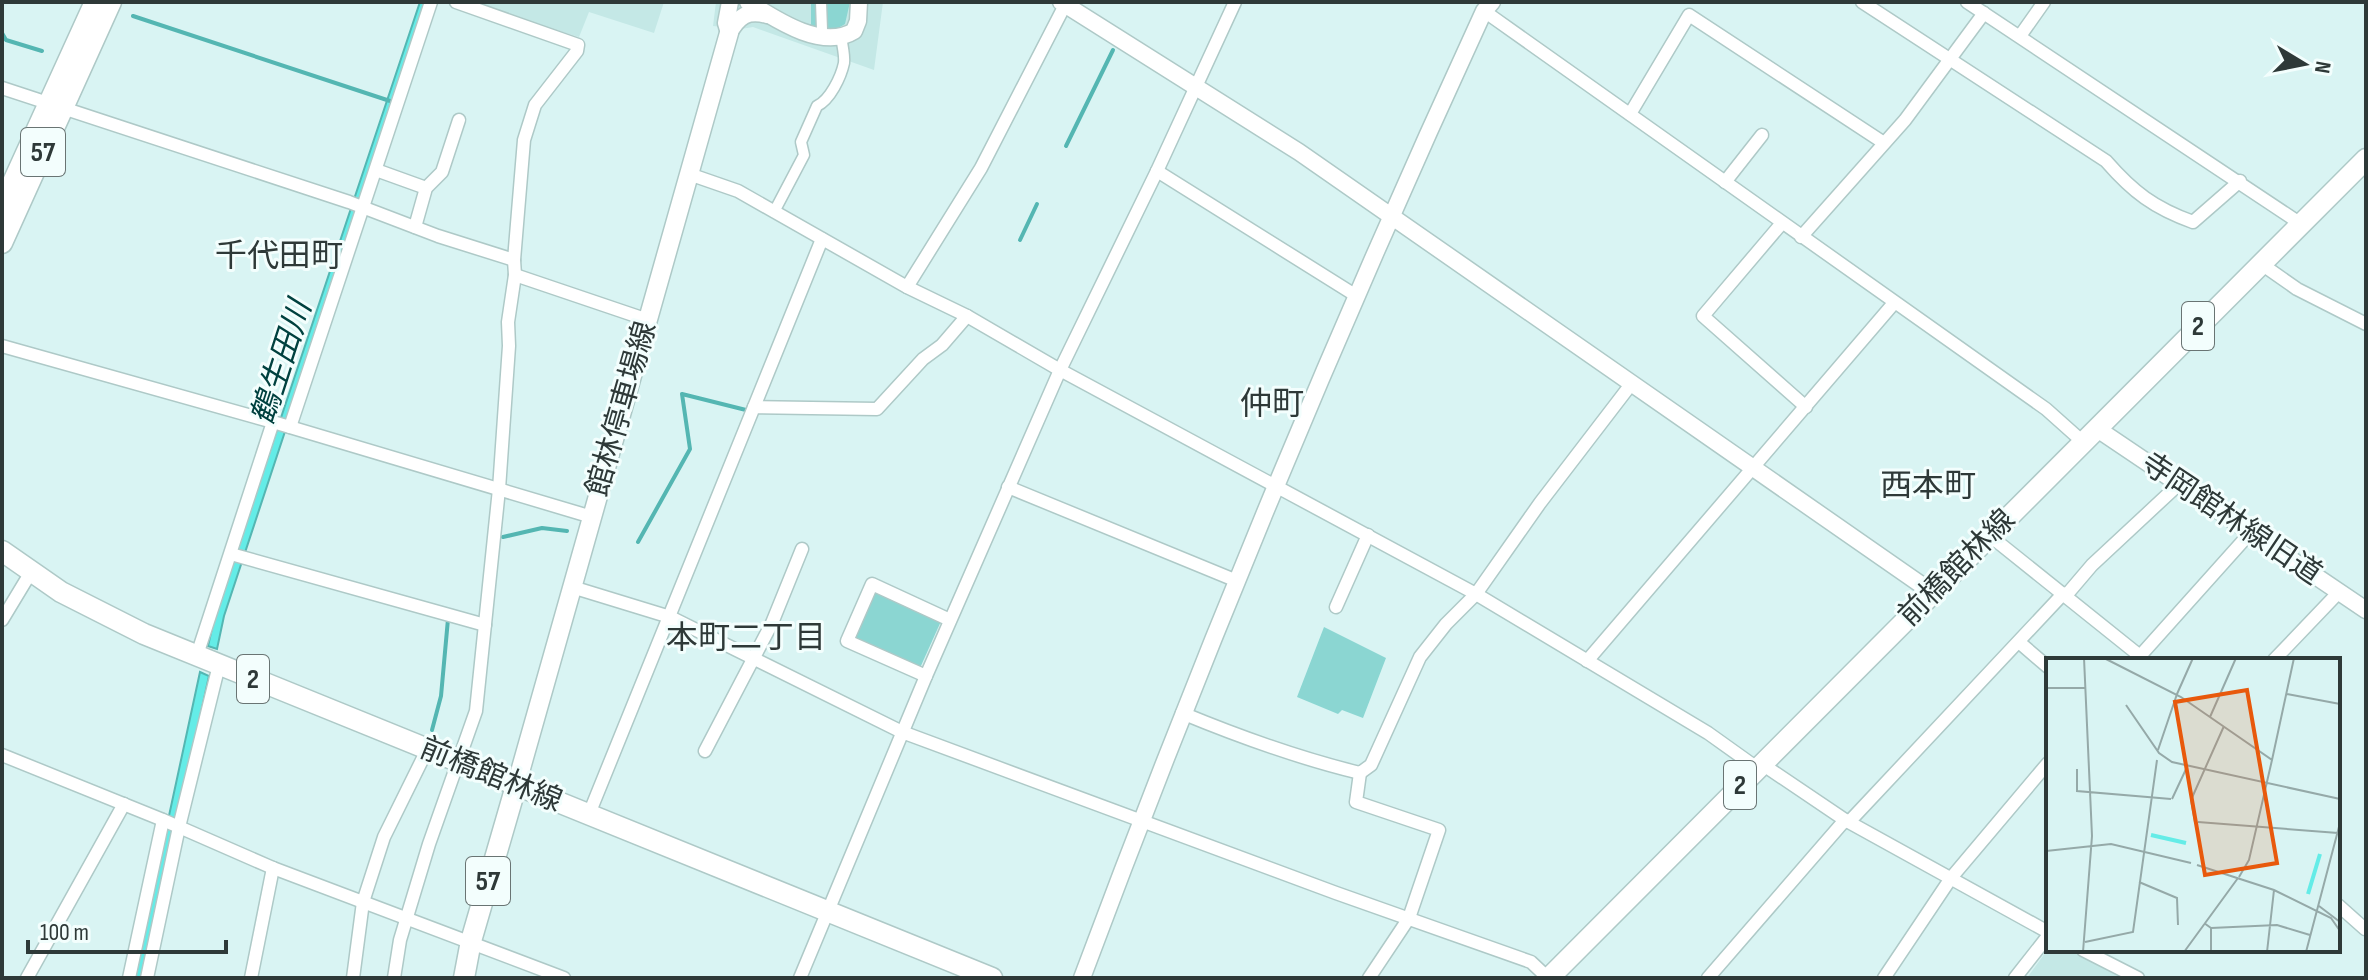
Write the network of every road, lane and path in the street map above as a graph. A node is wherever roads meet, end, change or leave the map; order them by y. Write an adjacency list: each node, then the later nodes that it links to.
1 (95, 2): 25 (main road, 57)
2 (111, 2): 25 (main road, 57)
3 (431, 2): 31 (street)
4 (456, 2): 47 (street)
5 (730, 2): 19 (street)
6 (748, 2): 17 (street)
7 (821, 2): 18 (street)
8 (859, 2): 20 (street)
9 (1235, 2): 23 (street)
10 (1862, 2): 22 (street)
11 (1967, 2): 16 (street)
12 (2044, 2): 21 (street)
13 (1063, 3): 23 (street); 50 (street)
14 (1483, 5): 26 (street); 40 (street)
15 (1692, 8): 26 (street); 29 (street)
16 (1984, 13): 21 (street); 22 (street)
17 (769, 16): 19 (street); 20 (street)
18 (822, 30)
19 (729, 33): 33 (main road, 館林停車場線)
20 (841, 36): 39 (street)
21 (2020, 36): 34 (street)
22 (1949, 58): 29 (street); 34 (street)
23 (1195, 85): 32 (street); 40 (street)
24 (2, 88): 25 (street)
25 (56, 106): 37 (main road, 57); 38 (street); 46 (main road, 57)
26 (1630, 114): 35 (street)
27 (459, 120): 36 (street)
28 (1762, 135): 35 (street)
29 (1884, 143): 44 (street)
30 (2363, 168): 42 (main road, 前橋館林線 / 2)
31 (376, 170): 36 (street); 38 (street)
32 (1157, 171): 51 (street); 57 (street)
33 (689, 174): 39 (street); 54 (main road, 館林停車場線)
34 (2240, 181): 42 (street)
35 (1725, 182): 41 (street)
36 (426, 188): 43 (street)
37 (2, 206)
38 (359, 206): 43 (street); 61 (street)
39 (774, 212): 45 (street)
40 (1389, 216): 51 (street); 58 (street)
41 (1782, 223): 44 (street); 60 (street)
42 (2301, 224): 48 (main road, 前橋館林線 / 2)
43 (415, 227): 47 (street)
44 (1801, 237): 52 (street)
45 (822, 239): 50 (street); 59 (street)
46 (2, 243)
47 (514, 260): 49 (street)
48 (2260, 263): 55 (street); 62 (main road, 前橋館林線 / 2)
49 (515, 275): 54 (street); 67 (street)
50 (907, 287): 53 (street)
51 (1355, 295): 65 (street)
52 (1894, 303): 60 (street); 62 (street)
53 (967, 316): 57 (street); 59 (street)
54 (648, 320): 68 (main road, 館林停車場線)
55 (2366, 324)
56 (2, 346): 61 (street)
57 (1060, 370): 65 (street); 66 (street)
58 (1632, 383): 63 (street); 80 (street)
59 (754, 407): 84 (street)
60 (1806, 407): 63 (street)
61 (282, 425): 67 (street); 74 (street)
62 (2090, 435): 64 (street, 寺岡館林線旧道); 71 (main road, 前橋館林線 / 2)
63 (1754, 468): 79 (street); 92 (street)
64 (2179, 484): 69 (street, 寺岡館林線旧道); 81 (street)
65 (1278, 485): 70 (street); 76 (street)
66 (1008, 487): 76 (street); 86 (street)
67 (499, 489): 68 (street); 87 (street)
68 (592, 517): 77 (main road, 館林停車場線)
69 (2251, 532): 78 (street, 寺岡館林線旧道); 81 (street)
70 (1368, 535): 80 (street); 82 (street)
71 (1989, 535): 79 (main road, 前橋館林線 / 2); 81 (street)
72 (802, 549): 91 (street)
73 (2, 551): 75 (main road, 前橋館林線 / 2)
74 (237, 556): 87 (street); 89 (street)
75 (31, 572): 85 (street); 89 (main road, 前橋館林線 / 2)
76 (1237, 581): 96 (street)
77 (572, 587): 84 (street); 105 (main road, 館林停車場線)
78 (2339, 592): 83 (street, 寺岡館林線旧道); 90 (street)
79 (1933, 593): 103 (main road, 前橋館林線 / 2)
80 (1476, 594): 92 (street); 104 (street)
81 (2062, 595): 88 (street)
82 (1336, 607)
83 (2366, 610)
84 (670, 617): 91 (street); 107 (street)
85 (2, 620)
86 (950, 620): 95 (street); 95 (street)
87 (485, 625): 101 (street)
88 (2020, 643): 94 (street); 109 (street)
89 (197, 655): 93 (main road, 前橋館林線 / 2)
90 (2276, 658)
91 (755, 659): 97 (street); 99 (street)
92 (1587, 661): 103 (street)
93 (219, 665): 98 (main road, 前橋館林線 / 2); 110 (street)
94 (2046, 665)
95 (926, 676): 97 (street)
96 (1182, 713): 104 (street); 108 (street)
97 (902, 732): 108 (street); 115 (street)
98 (427, 750): 101 (main road, 前橋館林線 / 2); 113 (street)
99 (705, 751)
100 (2, 755): 106 (street)
101 (460, 763): 105 (main road, 前橋館林線 / 2); 116 (street)
102 (2046, 765): 112 (street)
103 (1759, 766): 109 (street); 136 (main road, 前橋館林線 / 2)
104 (1360, 773): 117 (street)
105 (516, 786): 107 (main road, 前橋館林線 / 2); 121 (main road, 57)
106 (124, 804): 110 (street); 124 (street)
107 (589, 814): 115 (main road, 前橋館林線 / 2)
108 (1140, 821): 117 (street); 134 (street)
109 (1847, 821): 112 (street); 123 (street)
110 (171, 823): 111 (street); 125 (street); 126 (street)
111 (273, 868): 113 (street); 127 (street)
112 (1951, 878): 119 (street); 137 (street)
113 (363, 902): 116 (street); 128 (street)
114 (2340, 907): 118 (street)
115 (828, 911): 132 (street); 133 (main road, 前橋館林線 / 2)
116 (407, 917): 121 (street); 129 (street)
117 (1409, 918): 135 (street); 136 (street)
118 (2365, 929)
119 (2046, 933)
120 (2046, 937): 138 (street)
121 (471, 941): 130 (main road, 57); 131 (street)
122 (2087, 952): 139 (street)
123 (1710, 977)
124 (27, 978)
125 (129, 978)
126 (147, 978)
127 (251, 978)
128 (353, 978)
129 (394, 978)
130 (464, 978)
131 (564, 978)
132 (800, 978)
133 (992, 978)
134 (1082, 978)
135 (1369, 978)
136 (1549, 978)
137 (1884, 978)
138 (2015, 978)
139 (2138, 978)

